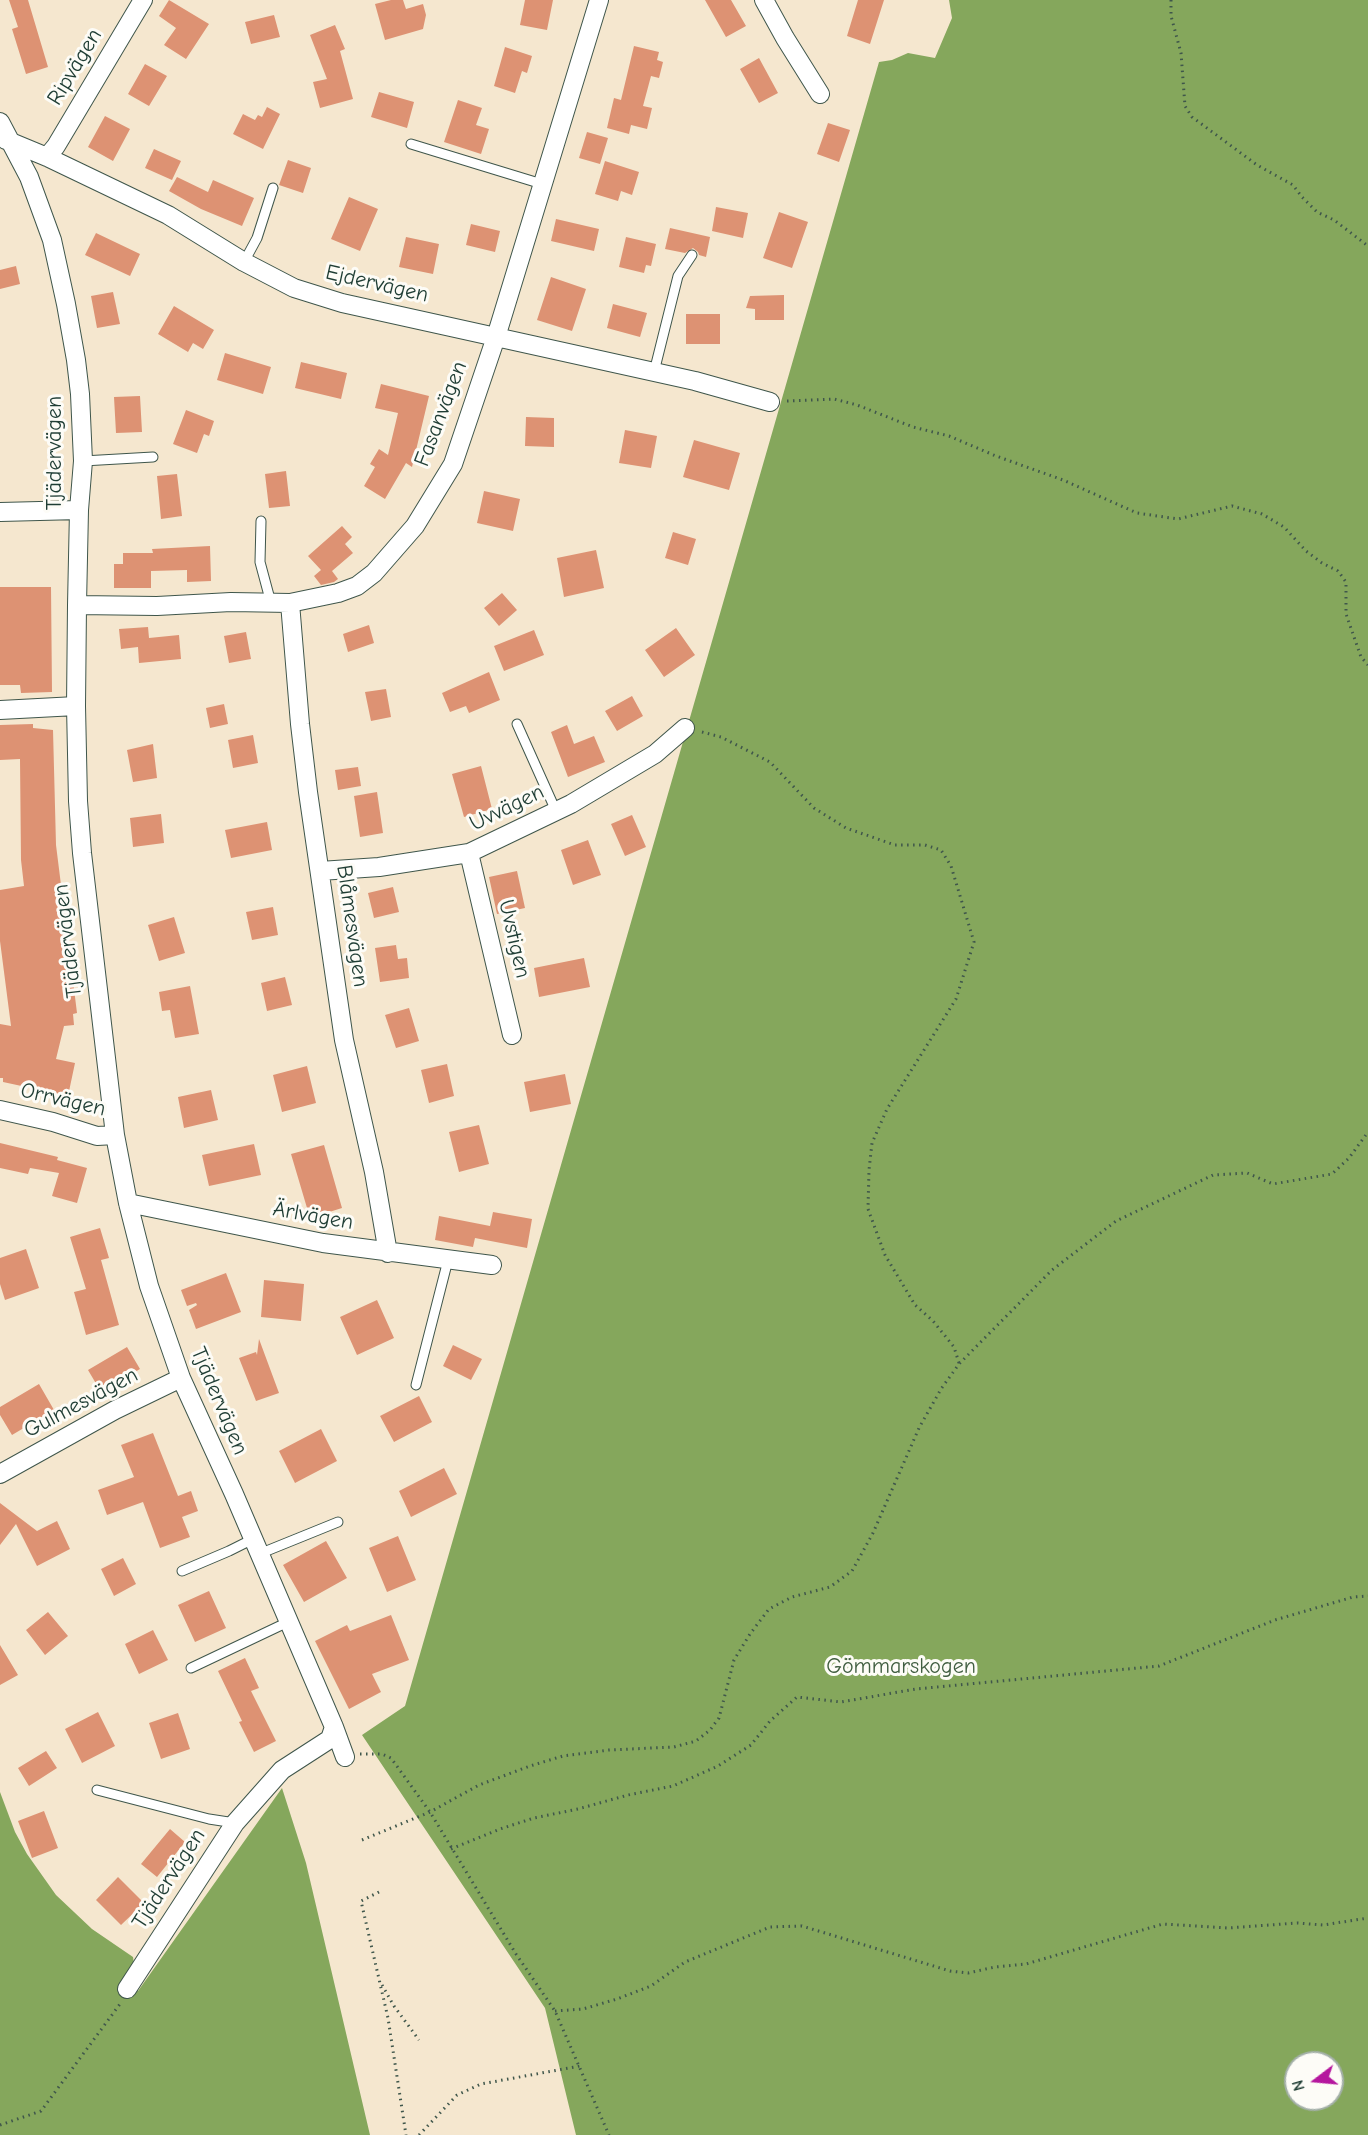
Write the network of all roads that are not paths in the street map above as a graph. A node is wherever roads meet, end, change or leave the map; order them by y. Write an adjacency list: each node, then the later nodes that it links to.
1 (143, 0): 8 (street, Ripvägen)
2 (599, 0): 9 (street, Fasanvägen)
3 (764, 0): 4 (street)
4 (820, 94)
5 (0, 122): 6 (street, Tjädervägen)
6 (4, 139): 8 (street, Ejdervägen); 17 (street, Tjädervägen)
7 (411, 144): 9 (lane)
8 (47, 157): 12 (street, Ejdervägen)
9 (542, 184): 13 (street, Fasanvägen)
10 (273, 188): 12 (lane)
11 (692, 255): 14 (lane)
12 (244, 262): 13 (street, Ejdervägen)
13 (496, 337): 14 (street, Ejdervägen); 22 (street, Fasanvägen)
14 (654, 372): 15 (street, Ejdervägen)
15 (770, 402)
16 (153, 457): 17 (lane)
17 (83, 461): 18 (street, Tjädervägen)
18 (79, 510): 19 (street); 23 (street, Tjädervägen)
19 (0, 512)
20 (261, 521): 21 (lane)
21 (271, 603): 22 (street, Fasanvägen); 23 (street, Fasanvägen)
22 (290, 603): 30 (street, Blåmesvägen)
23 (77, 605): 24 (street, Tjädervägen)
24 (76, 706): 25 (street); 33 (street, Tjädervägen)
25 (0, 710)
26 (517, 724): 28 (lane)
27 (686, 724): 28 (street, Uvvägen)
28 (556, 811): 29 (street, Uvvägen)
29 (469, 853): 30 (street, Uvvägen); 31 (street, Uvstigen)
30 (320, 871): 35 (street, Blåmesvägen)
31 (512, 1035)
32 (0, 1110): 33 (street, Orrvägen)
33 (115, 1135): 34 (street, Tjädervägen)
34 (128, 1203): 35 (street, Ärlvägen); 38 (street, Tjädervägen)
35 (388, 1253): 36 (street, Ärlvägen)
36 (448, 1260): 37 (street, Ärlvägen); 39 (lane)
37 (492, 1265)
38 (181, 1378): 40 (street, Gulmesvägen); 42 (street, Tjädervägen)
39 (417, 1386)
40 (1, 1470)
41 (338, 1522): 42 (lane)
42 (256, 1546): 43 (lane); 44 (street, Tjädervägen)
43 (182, 1571)
44 (288, 1622): 45 (lane); 46 (street, Tjädervägen)
45 (191, 1668)
46 (334, 1727): 47 (street, Tjädervägen); 49 (street, Tjädervägen)
47 (345, 1757)
48 (97, 1790): 49 (lane)
49 (235, 1823): 50 (street, Tjädervägen)
50 (127, 1989)

